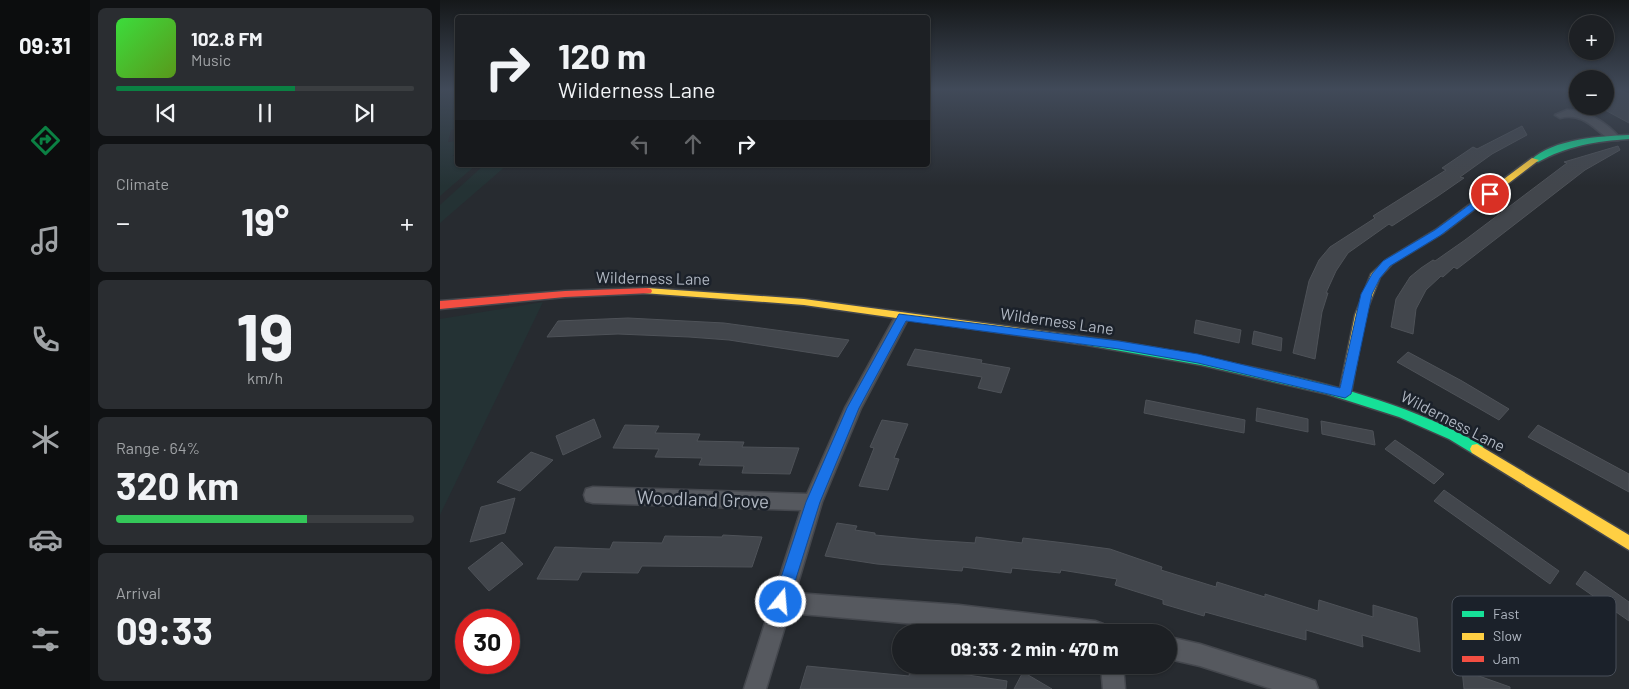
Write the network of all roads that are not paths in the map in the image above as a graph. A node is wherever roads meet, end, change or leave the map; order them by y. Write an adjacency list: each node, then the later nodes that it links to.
1 (1592, 122): 3 (street)
2 (1629, 137): 3 (street)
3 (1615, 138): 6 (street)
4 (440, 305): 5 (street, Wilderness Lane)
5 (902, 317): 6 (street, Wilderness Lane); 8 (street)
6 (1345, 394): 9 (street, Wilderness Lane)
7 (593, 495): 8 (street, Woodland Grove)
8 (813, 502): 10 (street)
9 (1629, 543)
10 (781, 602): 11 (street); 14 (street)
11 (1027, 624)
12 (1177, 650): 16 (street)
13 (1113, 674): 15 (street)
14 (755, 689)
15 (1114, 689)
16 (1307, 689)

